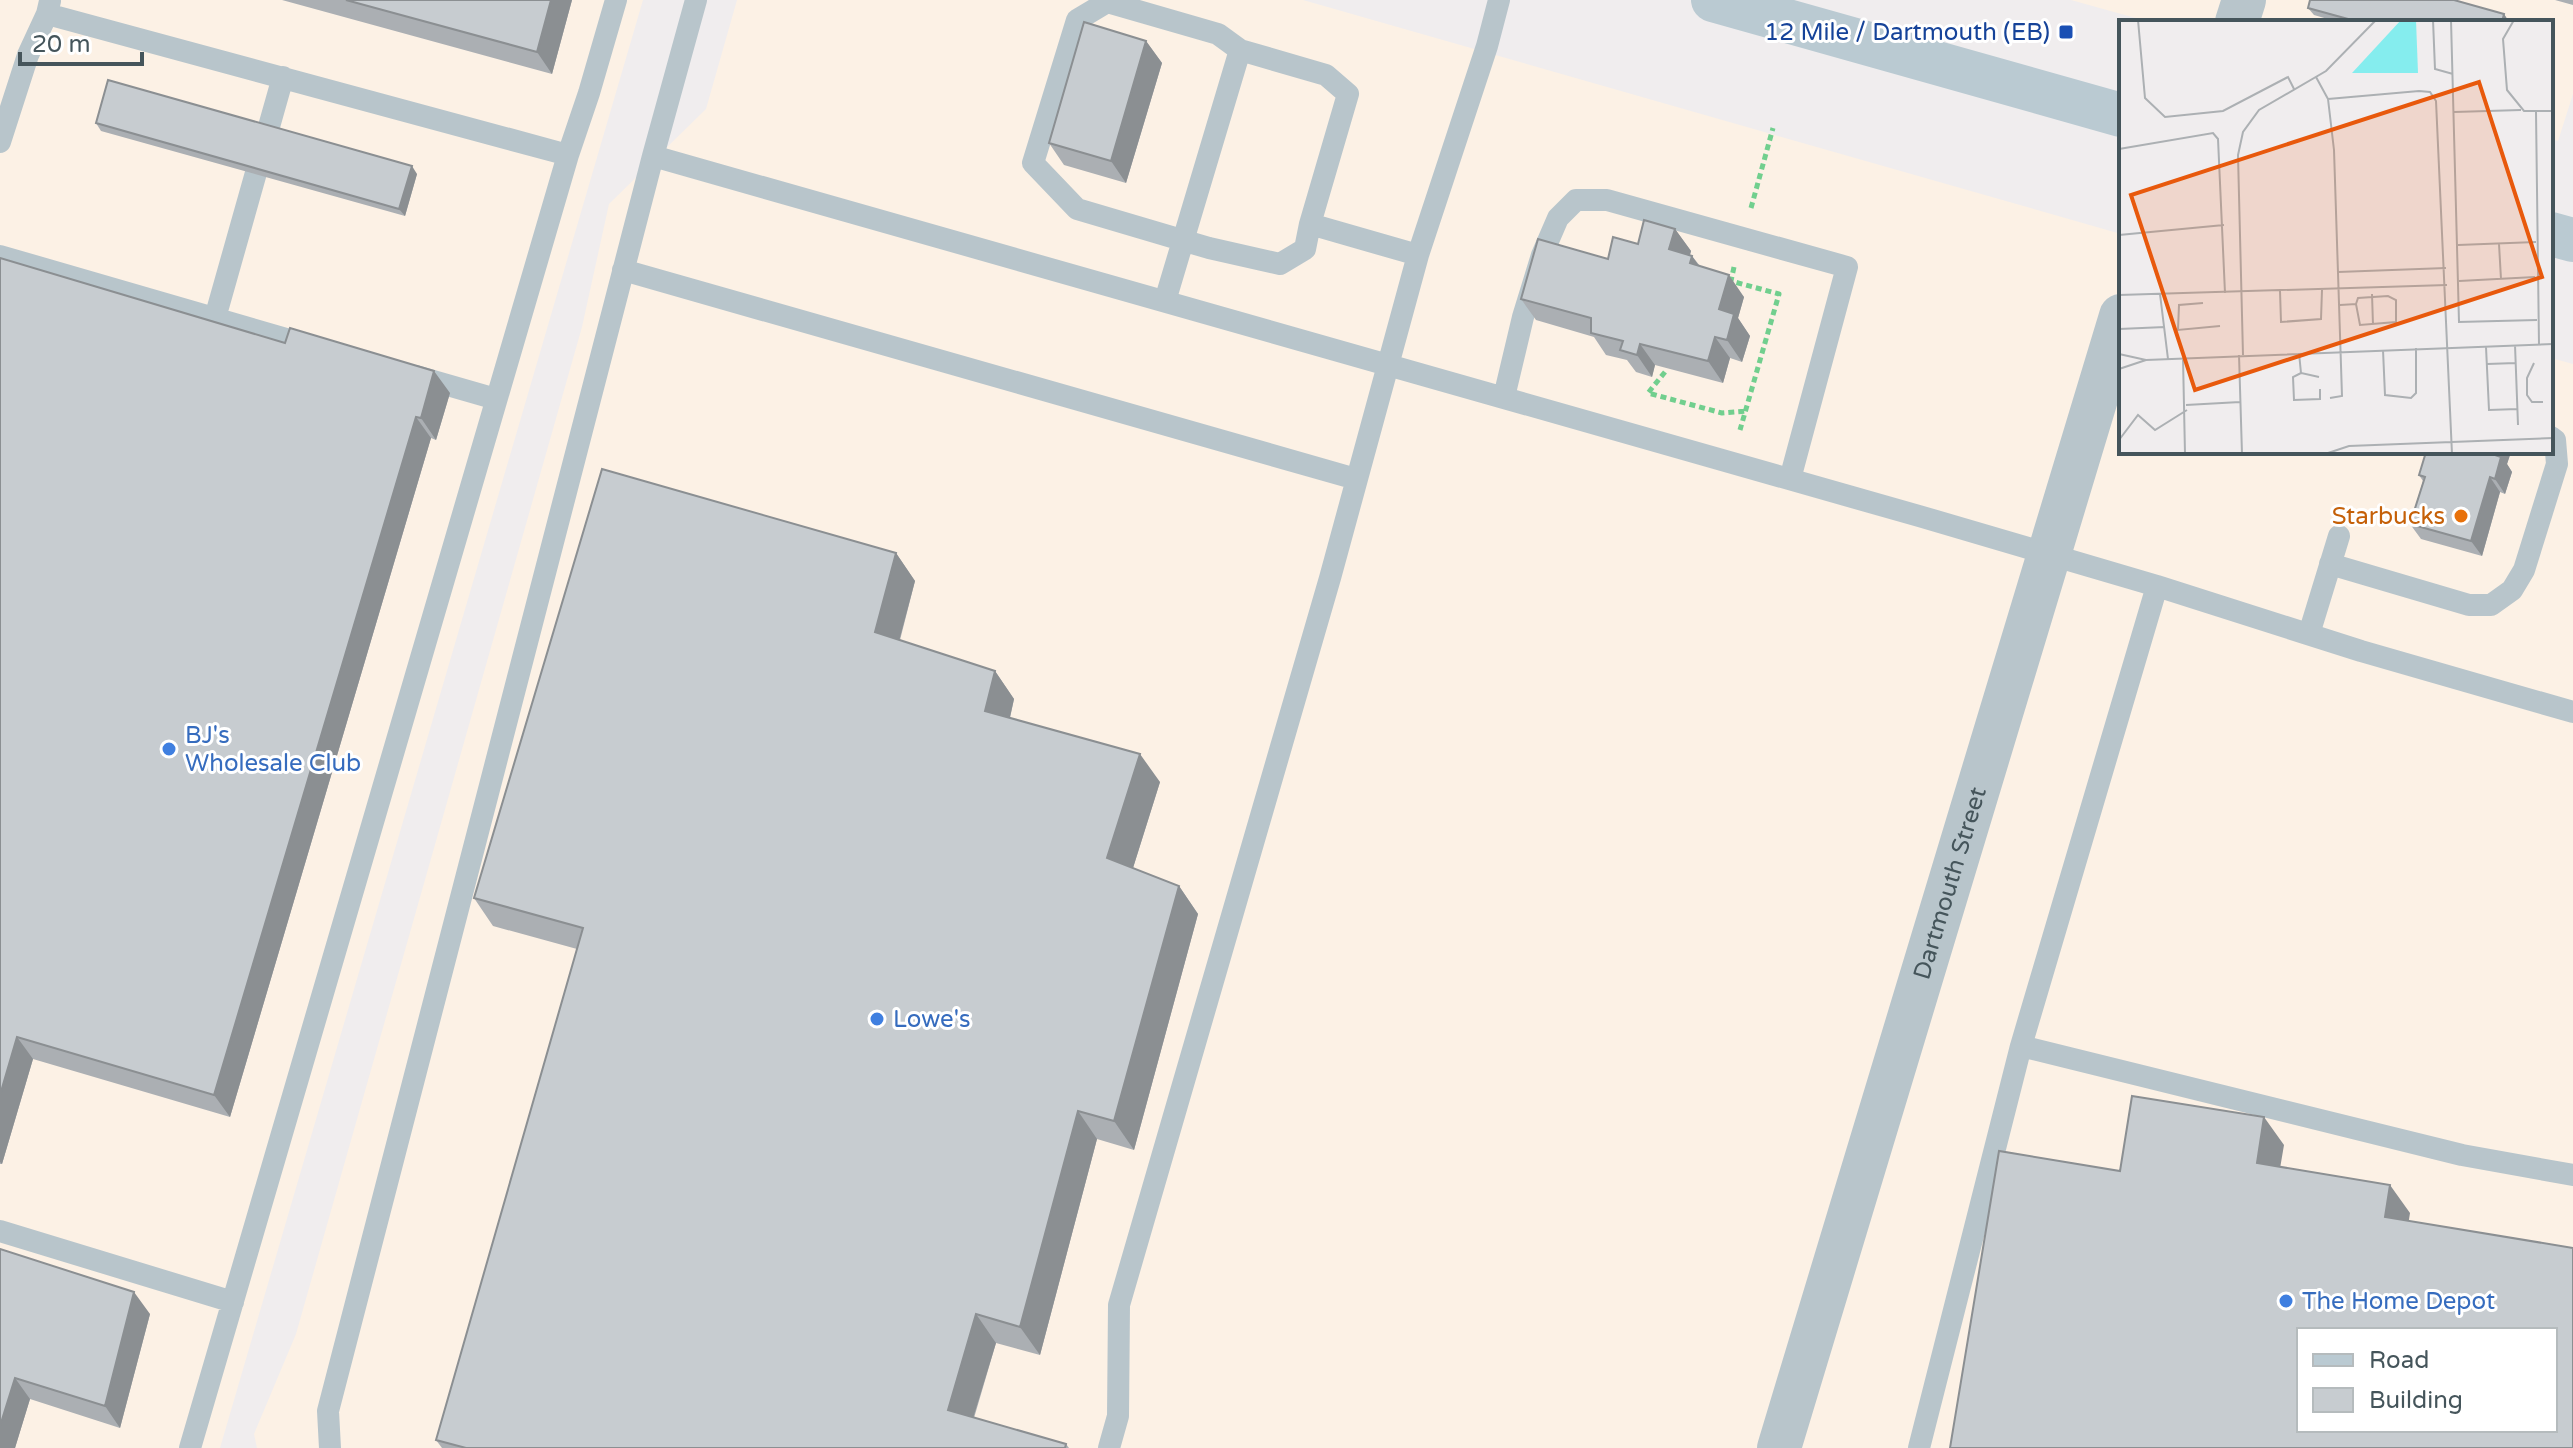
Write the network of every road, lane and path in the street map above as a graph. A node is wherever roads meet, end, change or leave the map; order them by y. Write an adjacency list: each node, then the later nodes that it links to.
1 (616, 0): 14 (lane)
2 (696, 0): 15 (lane)
3 (1499, 0): 21 (lane)
4 (1713, 0): 7 (main road)
5 (2244, 0): 8 (street)
6 (48, 7): 10 (lane); 13 (lane)
7 (1795, 11): 11 (main road)
8 (2238, 20)
9 (1240, 50): 17 (lane); 19 (lane); 19 (lane)
10 (283, 77): 14 (lane); 26 (lane)
11 (2119, 114)
12 (1773, 128): 16 (path)
13 (0, 142)
14 (568, 155): 33 (lane)
15 (653, 156): 24 (lane); 25 (lane)
16 (1748, 219)
17 (1310, 224): 19 (lane); 21 (lane)
18 (2553, 235): 20 (main road)
19 (1183, 239): 25 (lane)
20 (2573, 240)
21 (1418, 255): 29 (lane)
22 (0, 256): 26 (lane)
23 (1736, 262): 34 (path)
24 (623, 270): 37 (lane); 50 (lane)
25 (1165, 301): 29 (lane)
26 (215, 318): 28 (lane)
27 (2119, 323): 40 (street, Dartmouth Street)
28 (334, 352)
29 (1388, 364): 32 (lane); 37 (lane)
30 (393, 369): 33 (lane)
31 (1665, 372): 34 (path)
32 (1504, 397): 38 (lane); 38 (lane)
33 (496, 399): 48 (lane)
34 (1746, 411): 35 (path)
35 (1740, 430)
36 (2553, 438): 41 (lane)
37 (1356, 479): 51 (lane)
38 (1790, 479): 40 (lane)
39 (2339, 536): 41 (lane)
40 (2048, 556): 42 (lane); 52 (street, Dartmouth Street)
41 (2330, 564): 43 (lane)
42 (2157, 586): 43 (lane); 45 (lane)
43 (2309, 634): 44 (lane)
44 (2573, 712)
45 (2021, 1046): 46 (lane); 53 (lane)
46 (2573, 1175)
47 (0, 1231): 48 (lane)
48 (233, 1302): 49 (lane)
49 (190, 1448)
50 (330, 1448)
51 (1109, 1448)
52 (1779, 1448)
53 (1919, 1448)

